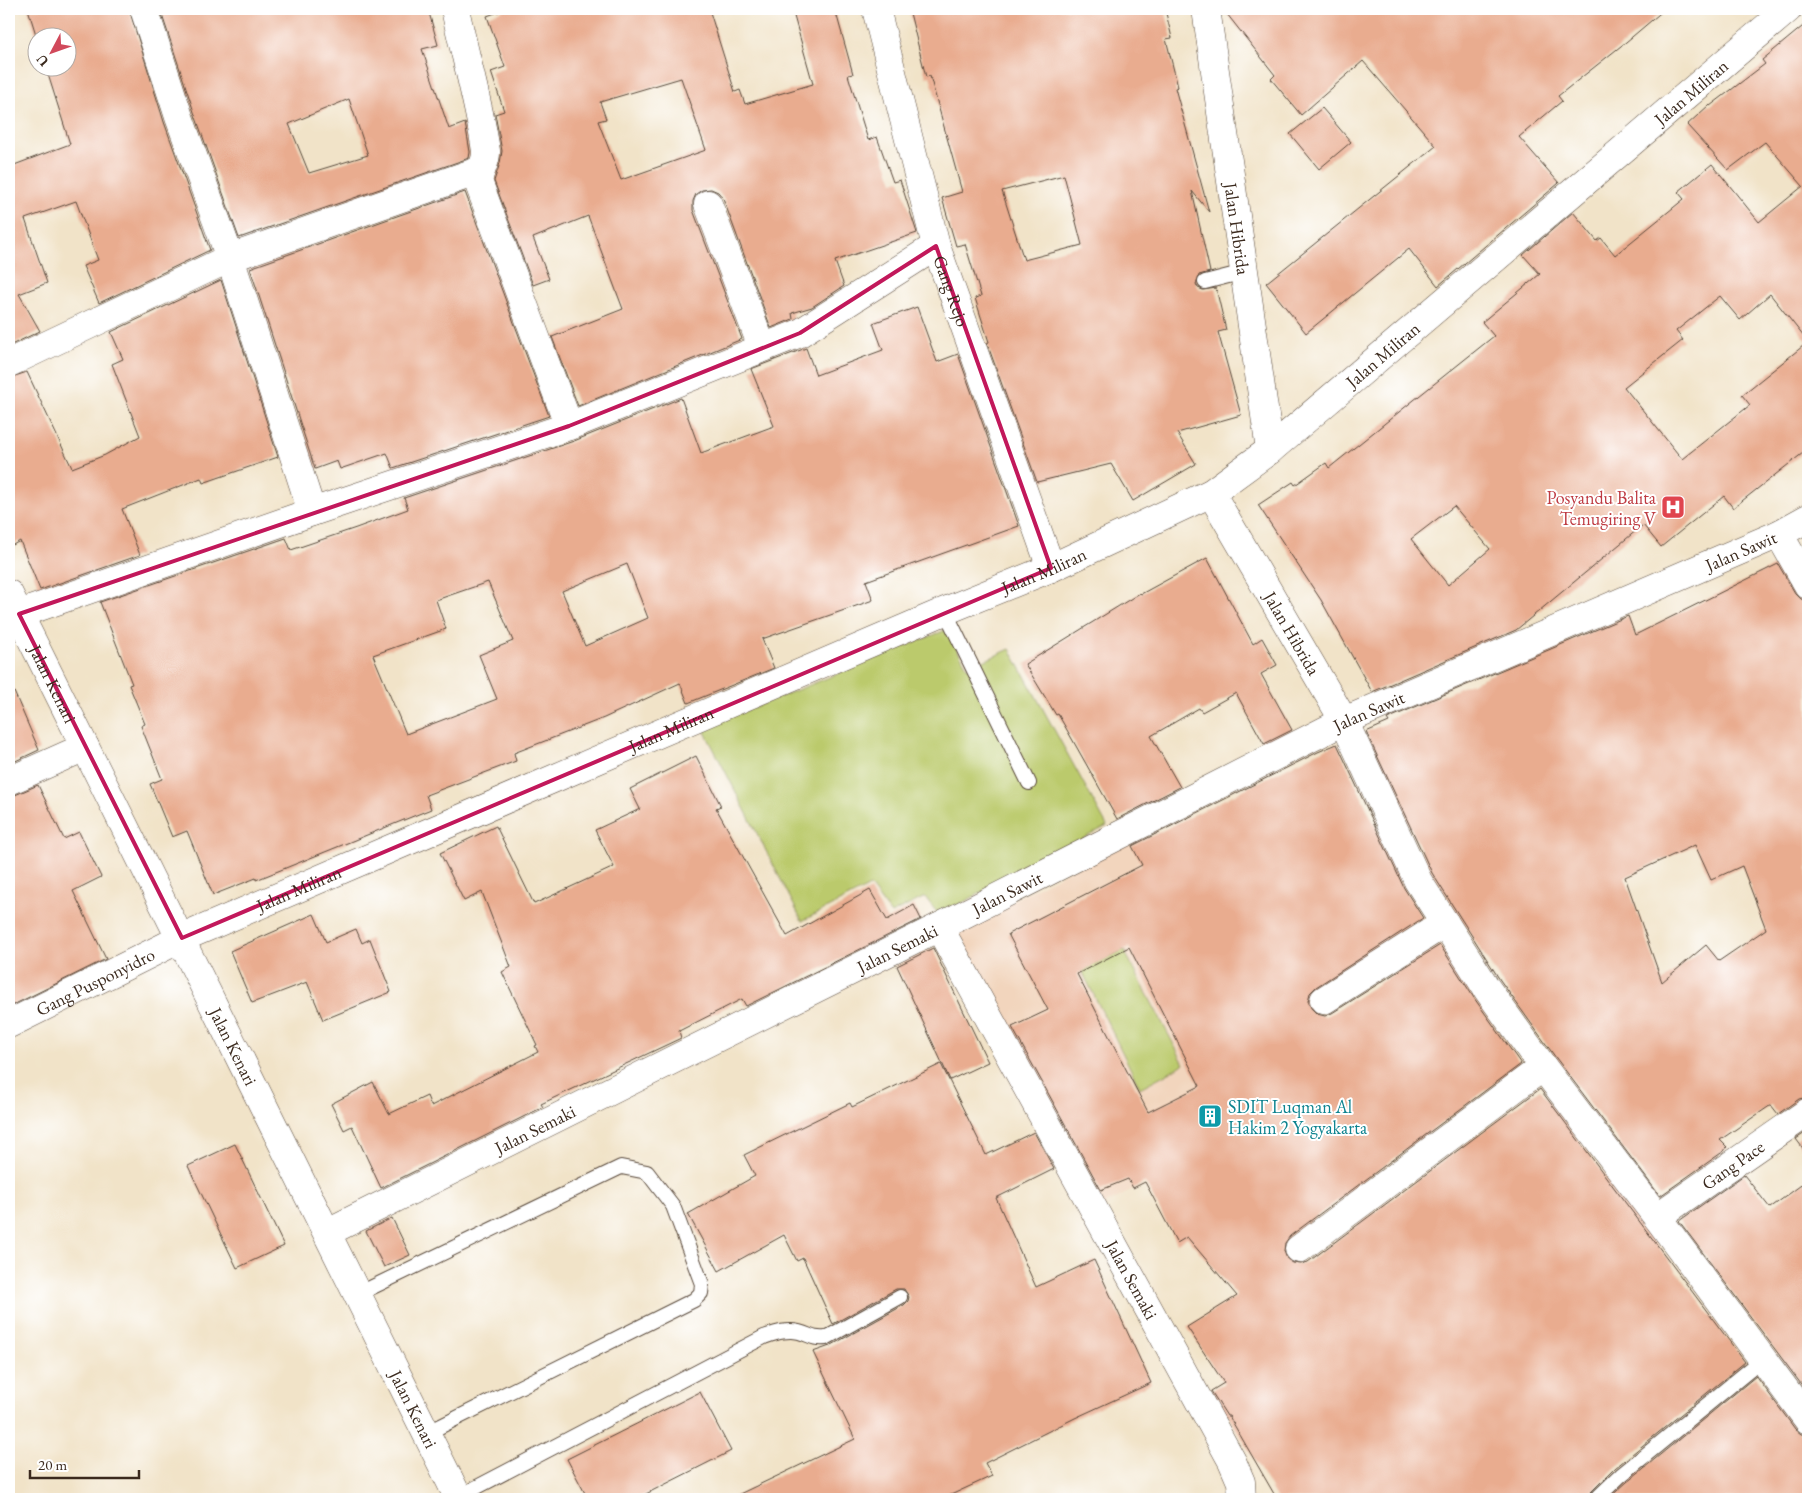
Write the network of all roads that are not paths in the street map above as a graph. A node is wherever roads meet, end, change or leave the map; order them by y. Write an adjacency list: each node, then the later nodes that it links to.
1 (144, 9): 9 (street)
2 (455, 9): 6 (street)
3 (876, 9): 8 (street, Gang Rejo)
4 (1206, 9): 10 (street, Jalan Hibrida)
5 (1788, 9): 15 (street, Jalan Miliran)
6 (481, 170): 9 (street); 14 (street)
7 (708, 204): 12 (street)
8 (936, 246): 12 (street); 20 (street, Gang Rejo)
9 (230, 258): 13 (street); 17 (street)
10 (1244, 272): 11 (lane); 15 (street, Jalan Hibrida)
11 (1205, 282)
12 (762, 348): 14 (street)
13 (9, 363)
14 (570, 426): 17 (street)
15 (1270, 450): 16 (street, Jalan Miliran)
16 (1211, 493): 20 (street, Jalan Miliran); 24 (street, Jalan Hibrida)
17 (312, 512): 22 (street)
18 (1808, 518): 19 (street, Jalan Sawit)
19 (1780, 534): 21 (street); 24 (street, Jalan Sawit)
20 (1051, 568): 23 (street, Jalan Miliran)
21 (1808, 585)
22 (14, 604): 25 (street, Jalan Kenari)
23 (945, 611): 27 (lane); 30 (street, Jalan Miliran)
24 (1344, 721): 28 (street, Jalan Hibrida); 29 (street, Jalan Sawit)
25 (86, 747): 26 (street); 30 (street, Jalan Kenari)
26 (9, 781)
27 (1029, 783)
28 (1445, 923): 31 (street); 33 (street, Jalan Hibrida)
29 (939, 927): 36 (street, Jalan Semaki); 44 (street, Jalan Semaki)
30 (182, 938): 32 (street, Gang Pusponyidro); 36 (street, Jalan Kenari)
31 (1324, 1000)
32 (9, 1024)
33 (1543, 1067): 35 (street, Jalan Hibrida); 37 (street)
34 (1808, 1112): 35 (street, Gang Pace)
35 (1657, 1217): 40 (street, Jalan Hibrida)
36 (328, 1232): 38 (street, Jalan Kenari)
37 (1299, 1249)
38 (358, 1294): 42 (street, Jalan Kenari); 42 (lane)
39 (900, 1296): 43 (lane)
40 (1763, 1359): 41 (street, Jalan Hibrida); 45 (lane)
41 (1808, 1420)
42 (427, 1432): 43 (street, Jalan Kenari)
43 (459, 1498)
44 (1242, 1499)
45 (1596, 1499)

